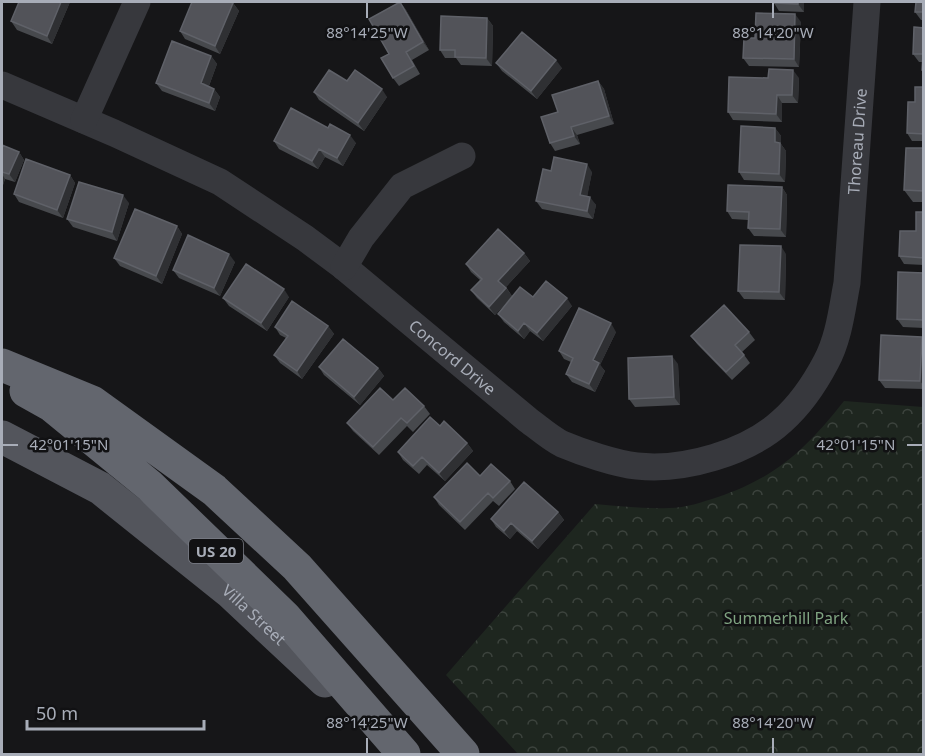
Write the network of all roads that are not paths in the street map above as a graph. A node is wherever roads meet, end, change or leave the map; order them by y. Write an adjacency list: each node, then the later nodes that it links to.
1 (137, 2): 4 (street)
2 (867, 2): 7 (street, Thoreau Drive)
3 (2, 85): 4 (street, Concord Drive)
4 (84, 120): 6 (street, Concord Drive)
5 (462, 156): 6 (street)
6 (344, 267): 7 (street, Concord Drive)
7 (847, 283)
8 (2, 365): 12 (highway)
9 (2, 378): 11 (highway, US 20)
10 (2, 437): 11 (main road, Villa Street)
11 (403, 754)
12 (464, 754)

